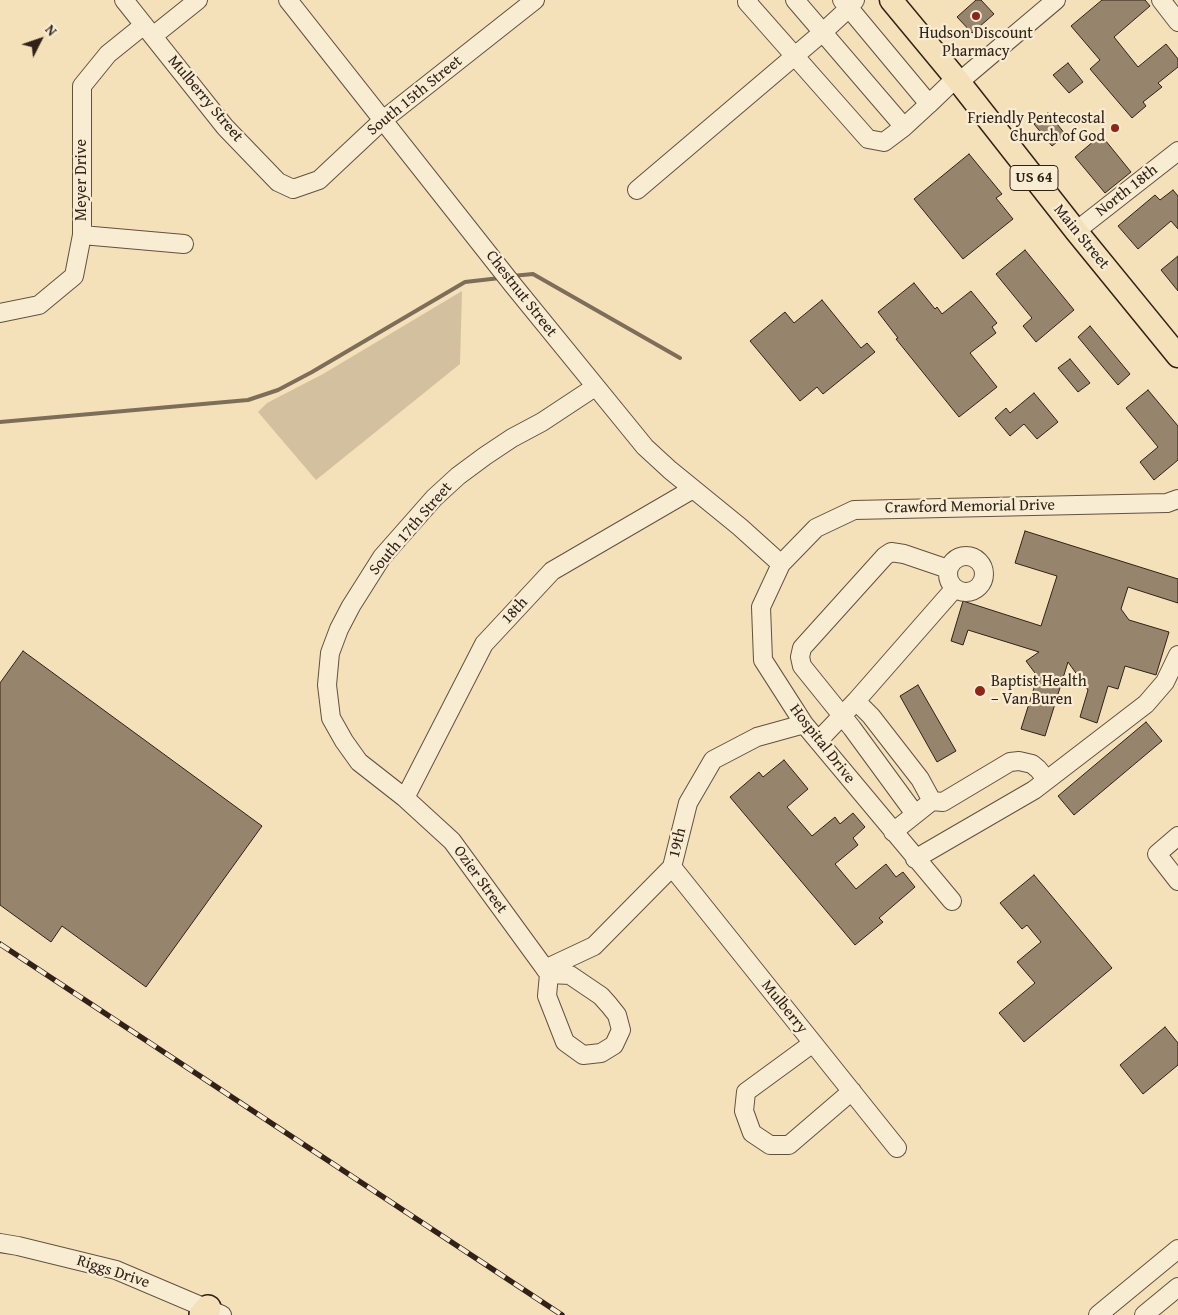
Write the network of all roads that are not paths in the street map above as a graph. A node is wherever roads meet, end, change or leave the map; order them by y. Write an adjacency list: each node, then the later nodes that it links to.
1 (124, 0): 12 (street, Mulberry Street)
2 (198, 0): 12 (street, Meyer Drive)
3 (288, 0): 17 (street, Chestnut Street)
4 (535, 0): 17 (street, South 15th Street)
5 (749, 0): 14 (street)
6 (795, 0): 13 (street)
7 (891, 0): 15 (main road, Main Street / US 64)
8 (1056, 0): 15 (street)
9 (1161, 0): 11 (street)
10 (849, 3): 13 (street); 16 (street)
11 (1178, 22)
12 (148, 31): 20 (street, Mulberry Street); 23 (street, Meyer Drive)
13 (823, 32): 14 (street); 18 (street)
14 (795, 56): 18 (street); 21 (street)
15 (957, 80): 16 (street); 22 (main road, Main Street / US 64)
16 (929, 104): 18 (street)
17 (384, 120): 20 (street, South 15th Street); 27 (street, Chestnut Street)
18 (904, 127)
19 (1178, 151): 22 (street, North 18th)
20 (293, 189)
21 (637, 190)
22 (1076, 231): 26 (main road, Main Street / US 64)
23 (82, 235): 24 (street); 25 (street, Meyer Drive)
24 (184, 244)
25 (0, 313)
26 (1178, 356)
27 (595, 387): 28 (street, Chestnut Street); 39 (street, South 17th Street)
28 (694, 490): 30 (street, Chestnut Street); 39 (street, 18th)
29 (1178, 499): 30 (street, Crawford Memorial Drive)
30 (781, 564): 36 (street, Hospital Drive)
31 (948, 569): 32 (street); 32 (street); 35 (street)
32 (954, 588): 34 (street)
33 (1178, 655): 38 (street)
34 (856, 701): 35 (street); 40 (street)
35 (842, 715): 37 (street); 41 (street)
36 (804, 724): 37 (street, Hospital Drive); 45 (street, 19th)
37 (818, 741): 42 (street, Hospital Drive)
38 (1047, 780): 40 (street); 44 (street)
39 (405, 798): 48 (street, Ozier Street)
40 (932, 801): 41 (street)
41 (915, 814): 42 (street)
42 (893, 832): 44 (street, Hospital Drive)
43 (1178, 836): 46 (street)
44 (915, 859): 47 (street, Hospital Drive)
45 (672, 866): 48 (street, 19th); 49 (street, Mulberry)
46 (1178, 881)
47 (952, 901)
48 (547, 972): 48 (street)
49 (813, 1043): 50 (street, Mulberry); 50 (street)
50 (852, 1091): 51 (street, Mulberry)
51 (897, 1148)
52 (0, 1243): 55 (street, Riggs Drive)
53 (1178, 1249): 56 (street)
54 (1178, 1287): 57 (street)
55 (210, 1313)
56 (1104, 1313)
57 (1144, 1315)

